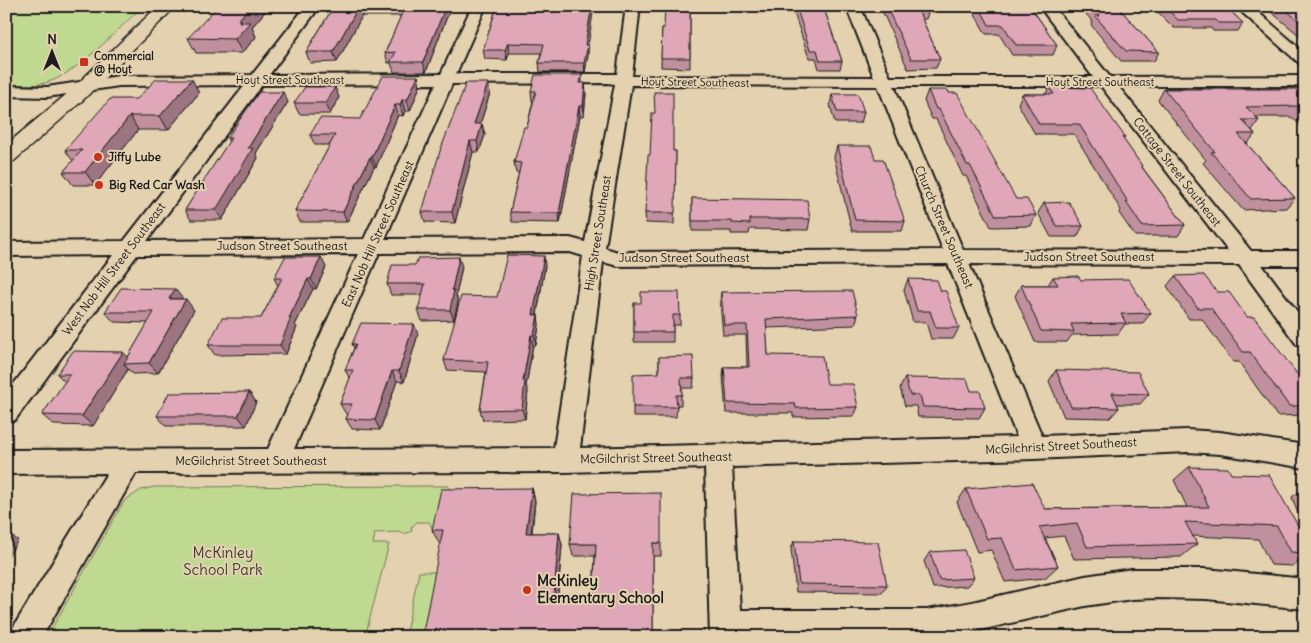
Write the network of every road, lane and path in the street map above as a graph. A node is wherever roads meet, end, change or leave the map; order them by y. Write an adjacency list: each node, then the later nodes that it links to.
1 (168, 6): 15 (main road)
2 (313, 6): 11 (street, West Nob Hill Street Southeast)
3 (479, 6): 9 (street, East Nob Hill Street Southeast)
4 (633, 6): 10 (street, High Street Southeast)
5 (853, 6): 14 (street, Church Street Southeast)
6 (1046, 6): 13 (street, Cottage Street Southeast)
7 (1242, 6): 8 (street)
8 (1305, 61)
9 (447, 79): 10 (street, Hoyt Street Southeast); 11 (street, Hoyt Street Southeast); 19 (street, East Nob Hill Street Southeast)
10 (624, 79): 14 (street, Hoyt Street Southeast); 21 (street, High Street Southeast)
11 (258, 80): 15 (street, Hoyt Street Southeast); 18 (street, West Nob Hill Street Southeast)
12 (1305, 81): 13 (street, Hoyt Street Southeast)
13 (1106, 82): 14 (street, Hoyt Street Southeast); 23 (street, Cottage Street Southeast)
14 (884, 83): 22 (street, Church Street Southeast)
15 (86, 86): 16 (street, Hoyt Street Southeast); 17 (main road)
16 (6, 91)
17 (6, 156)
18 (130, 246): 19 (street, Judson Street Southeast); 20 (street, Judson Street Southeast); 26 (street, West Nob Hill Street Southeast)
19 (373, 246): 21 (street, Judson Street Southeast); 30 (street, East Nob Hill Street Southeast)
20 (6, 248)
21 (594, 252): 22 (street, Judson Street Southeast); 31 (street, High Street Southeast)
22 (956, 257): 23 (street, Judson Street Southeast); 27 (street, Church Street Southeast)
23 (1245, 258): 24 (street, Judson Street Southeast); 25 (street, Cottage Street Southeast)
24 (1305, 258)
25 (1305, 339)
26 (6, 413)
27 (1034, 448): 28 (street, McGilchrist Street Southeast); 29 (street, McGilchrist Street Southeast)
28 (718, 457): 31 (street, McGilchrist Street Southeast); 35 (street)
29 (1305, 457)
30 (276, 460): 31 (street, McGilchrist Street Southeast); 33 (street, McGilchrist Street Southeast)
31 (565, 460)
32 (6, 462): 33 (street, McGilchrist Street Southeast)
33 (128, 462): 36 (street)
34 (1305, 594): 35 (street)
35 (725, 631)
36 (25, 637)

